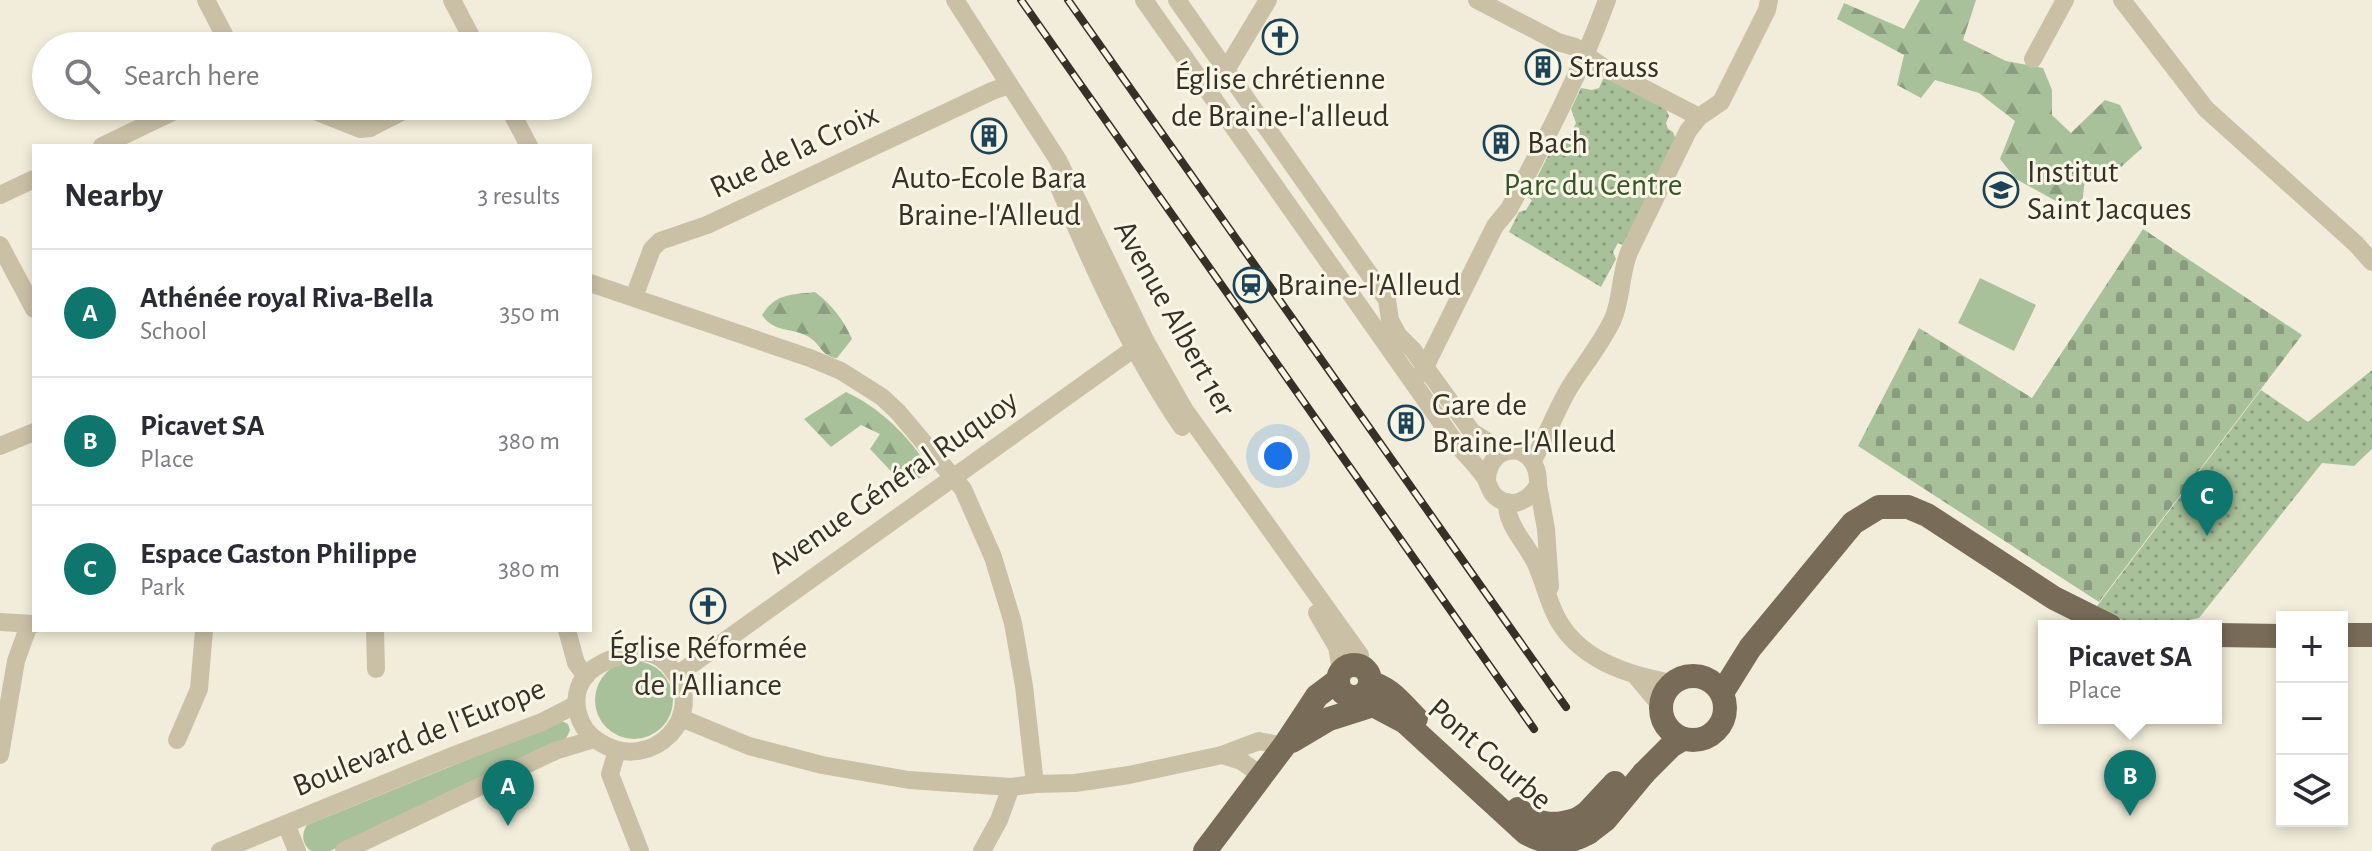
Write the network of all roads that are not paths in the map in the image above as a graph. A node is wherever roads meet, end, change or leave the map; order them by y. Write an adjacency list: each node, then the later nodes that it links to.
1 (206, 0): 12 (street)
2 (452, 0): 13 (street)
3 (955, 0): 17 (street, Avenue Albert 1er)
4 (1144, 0): 36 (street)
5 (1177, 0): 16 (street)
6 (1268, 0): 16 (street)
7 (1477, 0): 14 (street)
8 (1607, 0): 14 (street)
9 (1769, 0): 18 (street)
10 (2065, 0): 15 (street)
11 (2122, 0): 30 (street)
12 (223, 32)
13 (469, 32)
14 (1586, 55): 18 (street); 35 (street)
15 (2033, 59)
16 (1226, 70): 35 (street)
17 (1009, 85): 32 (street, Rue de la Croix); 34 (street, Avenue Albert 1er)
18 (1699, 117): 40 (street)
19 (156, 120): 25 (street)
20 (337, 120): 24 (street)
21 (365, 120): 24 (street)
22 (386, 120): 24 (street)
23 (515, 120): 26 (street)
24 (370, 128)
25 (106, 144)
26 (528, 144)
27 (32, 180): 28 (street)
28 (0, 195)
29 (0, 245): 33 (street)
30 (2372, 262)
31 (592, 284): 32 (street)
32 (634, 297): 41 (street)
33 (32, 305)
34 (1139, 344): 41 (street, Avenue Général Ruquoy); 61 (street, Avenue Albert 1er)
35 (1425, 365): 36 (street); 39 (street)
36 (1416, 386): 42 (street)
37 (32, 433): 38 (street)
38 (0, 446)
39 (1504, 452): 40 (street); 42 (street)
40 (1533, 460): 43 (street)
41 (953, 476): 57 (street, Avenue Général Ruquoy); 73 (street)
42 (1487, 479): 44 (street)
43 (1538, 485): 44 (street); 45 (street)
44 (1507, 502): 45 (street)
45 (1549, 598): 58 (street)
46 (2098, 620): 62 (main road)
47 (0, 622): 48 (street)
48 (32, 624): 70 (street)
49 (204, 632): 67 (street)
50 (375, 632): 56 (street)
51 (568, 632): 59 (street)
52 (2222, 635): 55 (main road)
53 (2348, 635): 54 (main road)
54 (2372, 635)
55 (2276, 636)
56 (376, 669)
57 (677, 675): 59 (street); 64 (street)
58 (1635, 675): 60 (street); 65 (street)
59 (586, 676): 63 (street)
60 (1672, 683): 62 (main road); 65 (main road)
61 (1356, 685): 65 (main road, Pont Courbe, bridge); 68 (main road); 68 (main road)
62 (1715, 686): 65 (main road)
63 (575, 705): 66 (street); 75 (street, Boulevard de l'Europe)
64 (681, 718): 69 (street); 74 (street)
65 (1669, 723)
66 (594, 739): 69 (street); 78 (street, Boulevard de l'Europe)
67 (177, 740)
68 (1284, 746): 71 (street); 72 (main road)
69 (617, 751): 79 (street)
70 (0, 755)
71 (1222, 755): 72 (street); 73 (street)
72 (1261, 775): 81 (main road)
73 (1035, 784): 74 (street)
74 (1011, 787): 80 (street)
75 (286, 824): 76 (street, Boulevard de l'Europe); 77 (street, Boulevard de l'Europe)
76 (220, 851)
77 (297, 851)
78 (344, 851)
79 (640, 851)
80 (982, 851)
81 (1205, 851)

